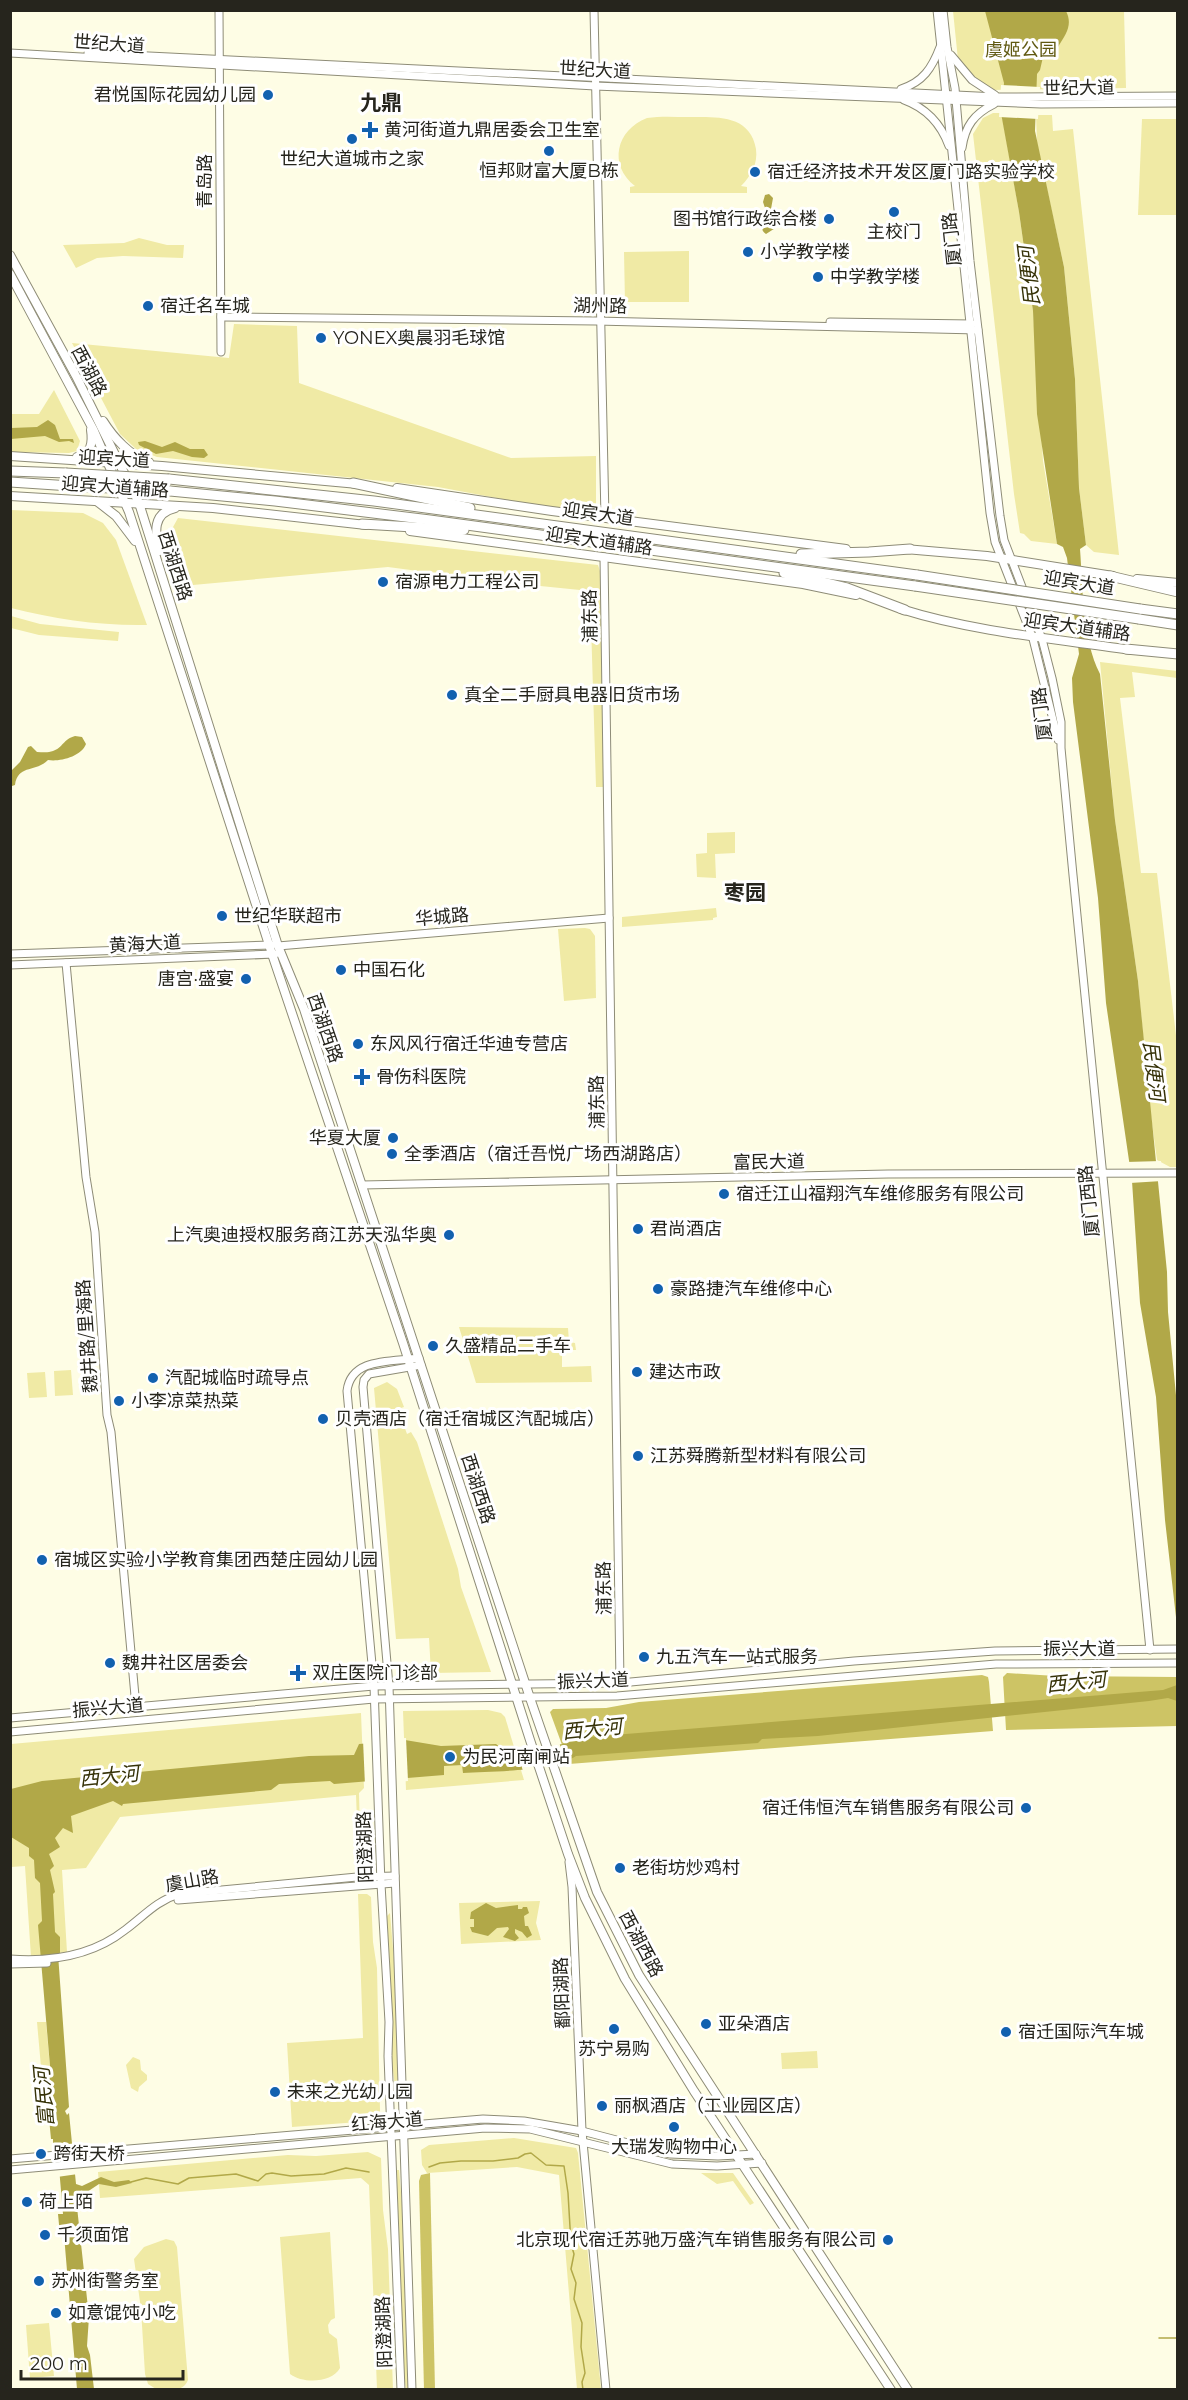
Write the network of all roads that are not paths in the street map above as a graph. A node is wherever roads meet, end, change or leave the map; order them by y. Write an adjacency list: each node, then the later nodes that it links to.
1 (219, 10): 7 (street, 青岛路)
2 (594, 10): 8 (street)
3 (937, 10): 5 (street, 厦门路)
4 (943, 10): 5 (street, 厦门路)
5 (944, 46): 9 (street); 11 (street, 厦门路); 12 (street, 厦门路); 13 (street)
6 (10, 51): 7 (street, 世纪大道)
7 (220, 62): 8 (street, 世纪大道); 20 (street, 青岛路)
8 (595, 82): 9 (street, 世纪大道); 21 (street)
9 (895, 94): 11 (street, 世纪大道); 16 (street)
10 (1178, 96): 14 (street, 世纪大道)
11 (946, 97): 12 (street, 世纪大道); 16 (street, 厦门路)
12 (956, 98): 13 (street, 世纪大道); 17 (street, 厦门路)
13 (999, 100): 14 (street, 世纪大道); 17 (street)
14 (1041, 101): 15 (street, 世纪大道)
15 (1178, 103)
16 (952, 156): 22 (street, 厦门路)
17 (960, 162): 23 (street, 厦门路)
18 (10, 255): 26 (main road, 西湖路)
19 (10, 274): 25 (main road, 西湖路)
20 (221, 317): 21 (street, 湖州路); 24 (street, 青岛路)
21 (600, 319): 22 (street, 湖州路); 40 (street)
22 (969, 327): 23 (street, 湖州路); 48 (street, 厦门路)
23 (978, 327): 49 (street, 厦门路)
24 (221, 352)
25 (63, 375): 28 (main road); 29 (main road, 西湖路)
26 (76, 376): 30 (main road, 西湖路); 31 (main road)
27 (10, 456): 28 (main road, 迎宾大道辅路)
28 (49, 458): 29 (main road, 迎宾大道辅路)
29 (107, 462): 30 (main road, 迎宾大道辅路); 37 (main road, 西湖路)
30 (119, 462): 31 (main road, 迎宾大道辅路); 38 (main road, 西湖路)
31 (171, 466): 34 (main road, 迎宾大道辅路)
32 (10, 471): 41 (highway, 迎宾大道, bridge)
33 (10, 482): 43 (highway, 迎宾大道, bridge)
34 (353, 483): 40 (main road, 迎宾大道辅路); 41 (highway)
35 (10, 496): 36 (main road, 迎宾大道辅路)
36 (62, 498): 37 (main road, 迎宾大道辅路); 55 (main road)
37 (126, 502): 38 (main road, 迎宾大道辅路); 55 (main road, 西湖西路)
38 (139, 503): 39 (main road, 迎宾大道辅路); 58 (main road, 西湖西路)
39 (183, 506): 42 (main road, 迎宾大道辅路); 50 (main road)
40 (605, 518): 44 (main road, 迎宾大道辅路)
41 (522, 520): 46 (highway, 迎宾大道)
42 (362, 524): 43 (highway); 47 (main road, 迎宾大道辅路)
43 (542, 535): 45 (highway, 迎宾大道)
44 (910, 549): 46 (highway); 48 (main road, 迎宾大道辅路)
45 (673, 552): 56 (highway); 59 (highway, 迎宾大道, bridge)
46 (762, 553): 57 (highway, 迎宾大道, bridge)
47 (604, 557): 56 (main road, 迎宾大道辅路); 65 (street, 浦东路)
48 (1001, 559): 49 (main road, 迎宾大道辅路); 60 (street, 厦门路)
49 (1012, 560): 52 (main road, 迎宾大道辅路); 61 (street, 厦门路)
50 (162, 564)
51 (165, 574): 58 (main road)
52 (1110, 576): 53 (main road, 迎宾大道辅路); 54 (highway)
53 (1178, 583)
54 (1178, 592)
55 (157, 601): 66 (main road, 西湖西路)
56 (905, 610): 60 (main road, 迎宾大道辅路)
57 (1178, 614)
58 (177, 623): 66 (main road, 西湖西路)
59 (1178, 625)
60 (1032, 636): 61 (main road, 迎宾大道辅路); 64 (street, 厦门路)
61 (1041, 638): 62 (main road, 迎宾大道辅路); 64 (street, 厦门路)
62 (1126, 649): 63 (highway)
63 (1178, 655)
64 (1061, 748): 71 (street, 厦门西路)
65 (609, 918): 66 (street, 华城路); 72 (street, 浦东路)
66 (276, 949): 67 (street, 黄海大道); 68 (street, 黄海大道); 73 (main road, 西湖西路); 75 (main road, 西湖西路)
67 (10, 954)
68 (66, 963): 69 (street, 黄海大道); 88 (street, 魏井路/里海路)
69 (10, 965)
70 (1178, 1173): 71 (street, 富民大道)
71 (1101, 1174): 72 (street, 富民大道); 77 (street, 厦门西路)
72 (613, 1181): 73 (street, 富民大道); 79 (street, 浦东路)
73 (362, 1185): 74 (main road, 西湖西路)
74 (420, 1361): 75 (street, 阳澄湖路); 80 (main road, 西湖西路)
75 (409, 1363): 81 (main road, 西湖西路); 82 (street, 阳澄湖路); 83 (street, 阳澄湖路)
76 (1177, 1649): 77 (street, 振兴大道)
77 (1150, 1650): 79 (street, 振兴大道)
78 (1176, 1664): 85 (street, 振兴大道)
79 (620, 1683): 80 (street, 振兴大道)
80 (526, 1684): 81 (street, 振兴大道); 85 (main road, 西湖西路)
81 (513, 1685): 83 (street, 振兴大道); 87 (main road, 西湖西路)
82 (374, 1686): 83 (street, 振兴大道); 86 (street, 阳澄湖路); 88 (street, 振兴大道)
83 (389, 1686): 84 (street, 阳澄湖路)
84 (389, 1698): 86 (street, 振兴大道); 87 (street, 振兴大道); 93 (street, 阳澄湖路)
85 (530, 1698): 87 (street, 振兴大道); 103 (main road, 西湖西路)
86 (374, 1699): 90 (street, 振兴大道); 92 (street, 阳澄湖路)
87 (517, 1699): 91 (main road, 西湖西路)
88 (136, 1707): 89 (street, 振兴大道)
89 (10, 1718)
90 (10, 1732)
91 (568, 1854): 99 (street, 鄱阳湖路); 104 (main road, 西湖西路)
92 (381, 1880): 93 (street, 虞山路); 95 (street, 虞山路); 98 (street, 阳澄湖路)
93 (395, 1880): 97 (street, 阳澄湖路)
94 (10, 1959): 95 (street, 虞山路)
95 (41, 1962): 96 (street, 虞山路)
96 (10, 1964)
97 (404, 2126): 98 (street, 红海大道); 99 (street, 红海大道); 100 (street, 阳澄湖路)
98 (391, 2127): 101 (street, 阳澄湖路); 105 (street, 红海大道)
99 (582, 2131): 102 (street, 鄱阳湖路); 104 (street, 红海大道)
100 (404, 2135): 101 (street, 红海大道); 102 (street, 红海大道); 111 (street, 阳澄湖路)
101 (391, 2136): 108 (street, 红海大道); 110 (street, 阳澄湖路)
102 (586, 2142): 107 (street, 红海大道); 112 (street, 鄱阳湖路)
103 (756, 2154): 104 (street, 红海大道); 106 (main road, 西湖西路)
104 (736, 2156): 107 (main road, 西湖西路)
105 (10, 2159)
106 (762, 2163): 107 (street, 红海大道); 113 (main road, 西湖西路)
107 (742, 2165): 109 (main road, 西湖西路)
108 (10, 2170)
109 (887, 2388)
110 (400, 2390)
111 (412, 2390)
112 (608, 2390)
113 (908, 2390)

